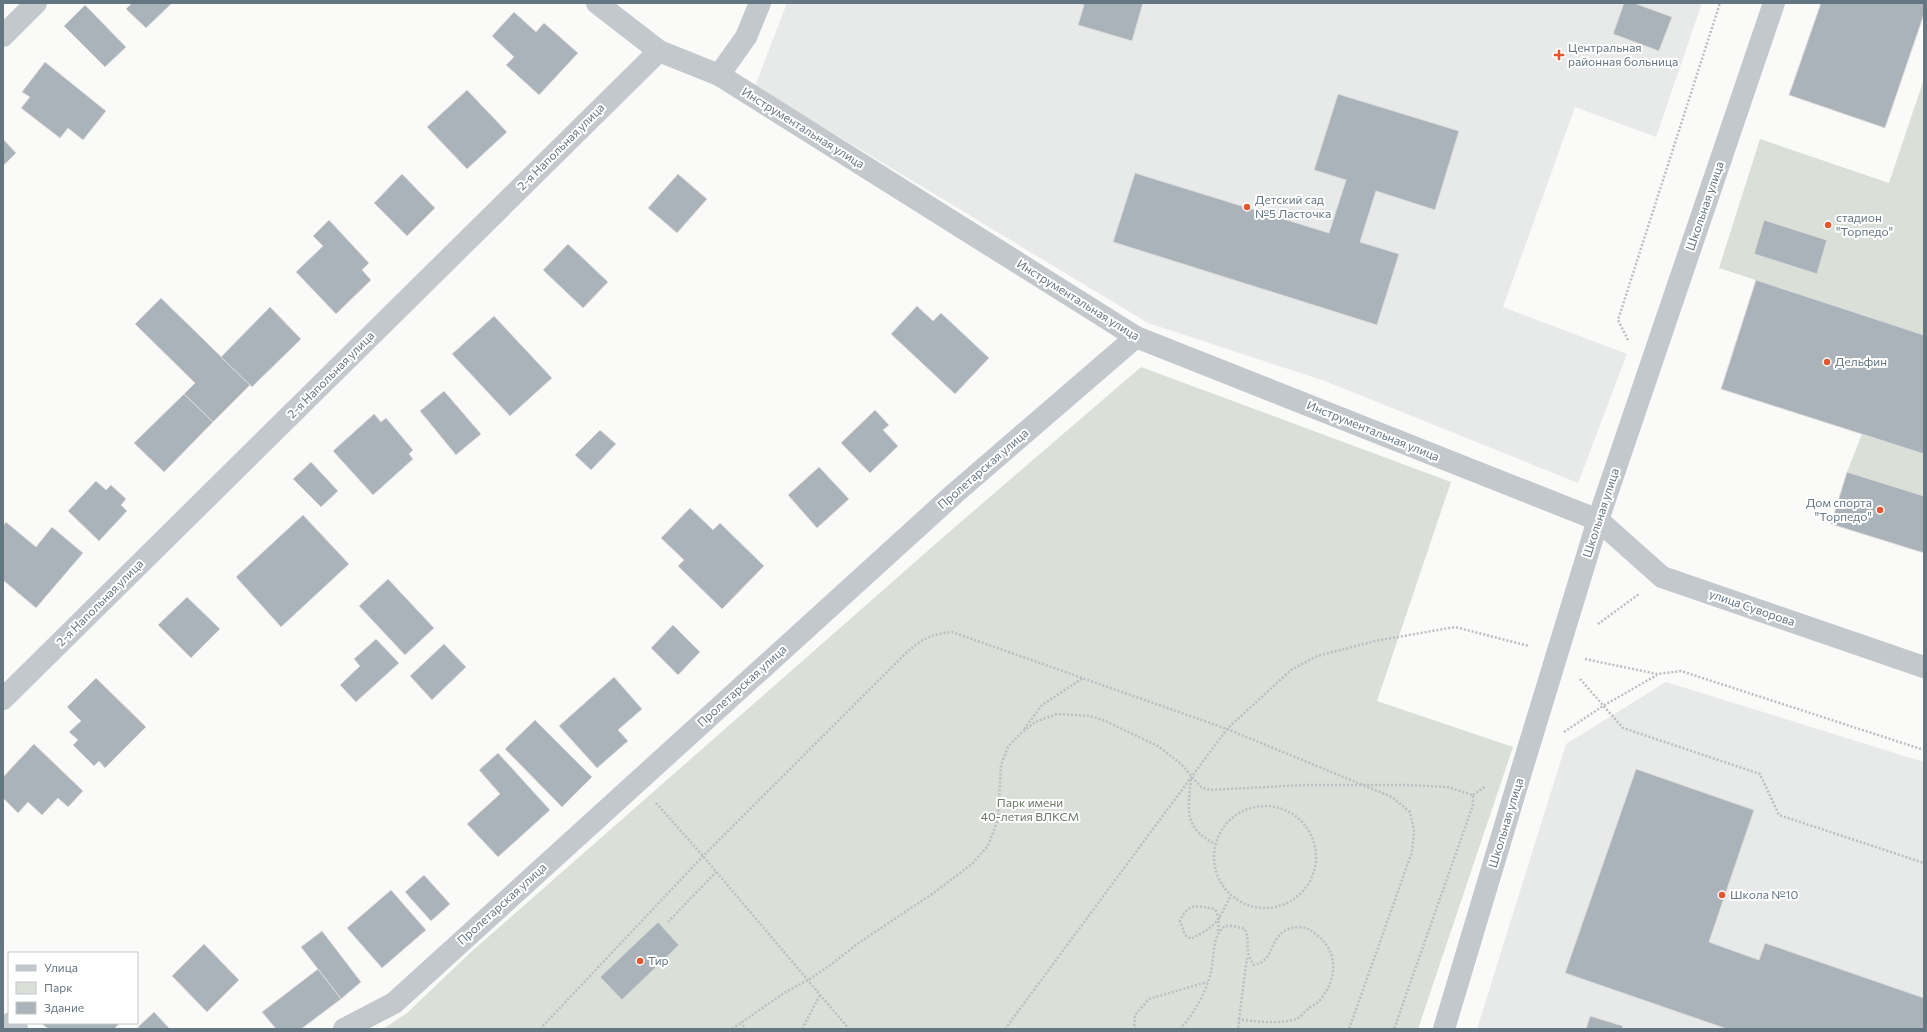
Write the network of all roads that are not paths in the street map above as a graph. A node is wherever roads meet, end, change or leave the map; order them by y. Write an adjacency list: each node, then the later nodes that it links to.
1 (36, 3): 5 (street)
2 (597, 3): 6 (street, Инструментальная улица)
3 (760, 3): 7 (street)
4 (1774, 3): 9 (street, Школьная улица)
5 (3, 36)
6 (659, 51): 7 (street, Инструментальная улица); 11 (street, 2-я Напольная улица)
7 (719, 75): 8 (street, Инструментальная улица)
8 (1136, 337): 9 (street, Инструментальная улица); 12 (street, Пролетарская улица)
9 (1598, 520): 10 (street, улица Суворова); 13 (street, Школьная улица)
10 (1924, 667)
11 (3, 699)
12 (344, 1029)
13 (1444, 1029)

